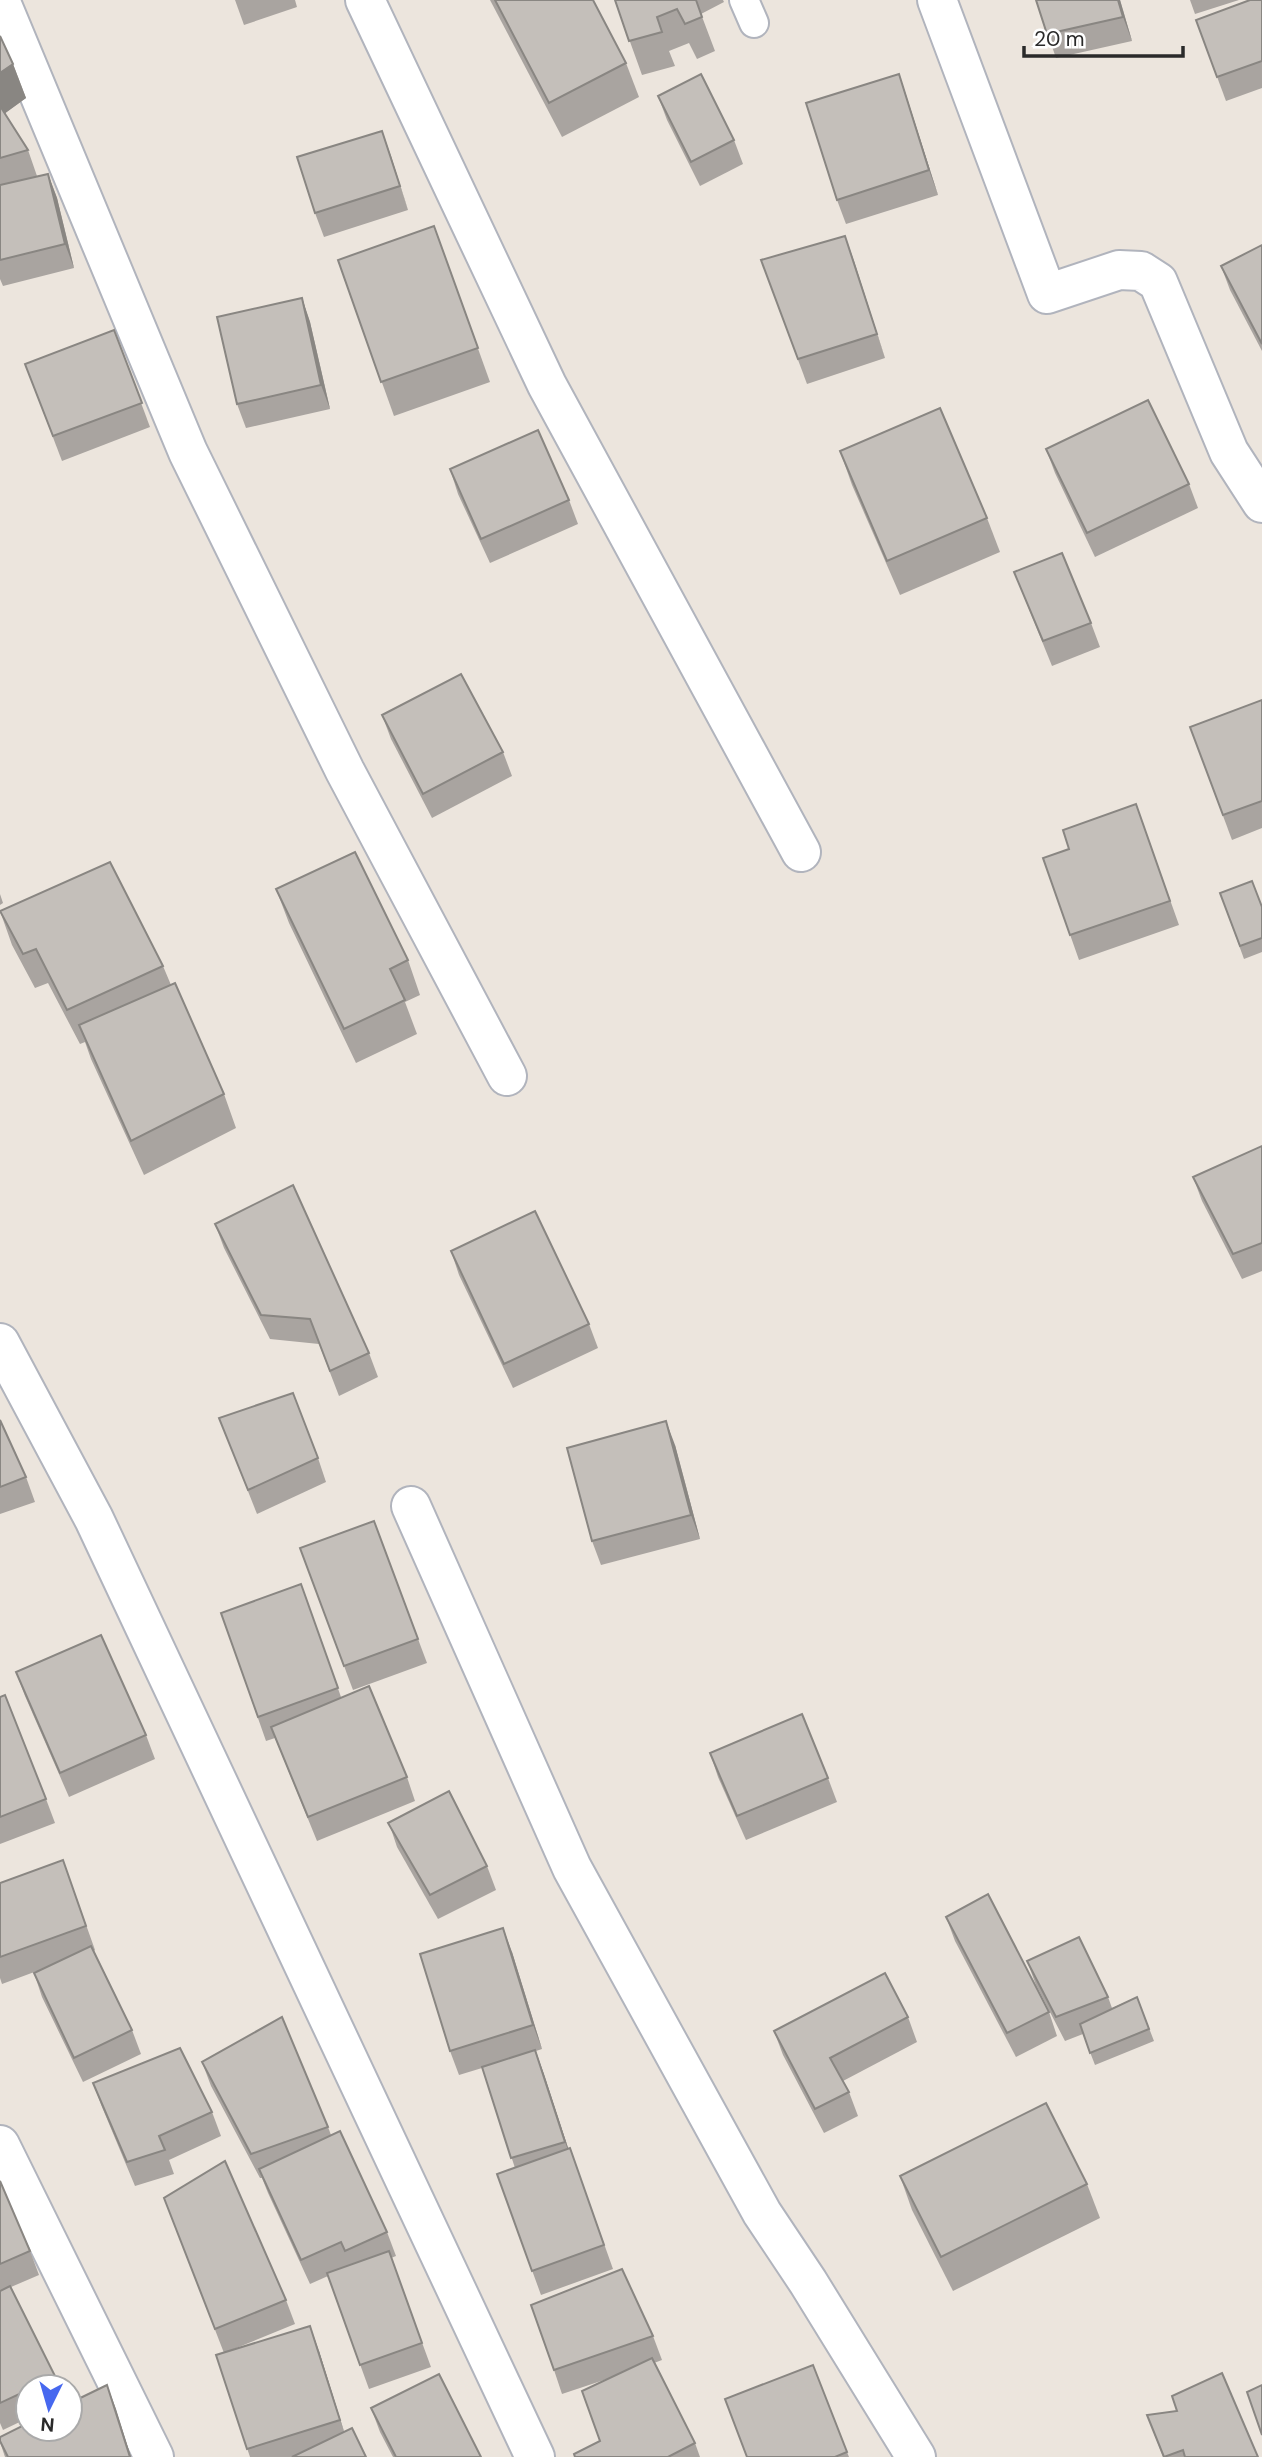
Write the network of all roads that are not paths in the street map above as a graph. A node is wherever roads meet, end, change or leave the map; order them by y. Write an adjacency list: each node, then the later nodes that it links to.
1 (0, 0): 6 (street)
2 (365, 0): 5 (street)
3 (937, 0): 4 (street)
4 (1262, 503)
5 (801, 852)
6 (507, 1076)
7 (0, 1343): 11 (street)
8 (411, 1506): 12 (street)
9 (0, 2145): 10 (street)
10 (154, 2457)
11 (535, 2457)
12 (916, 2457)

